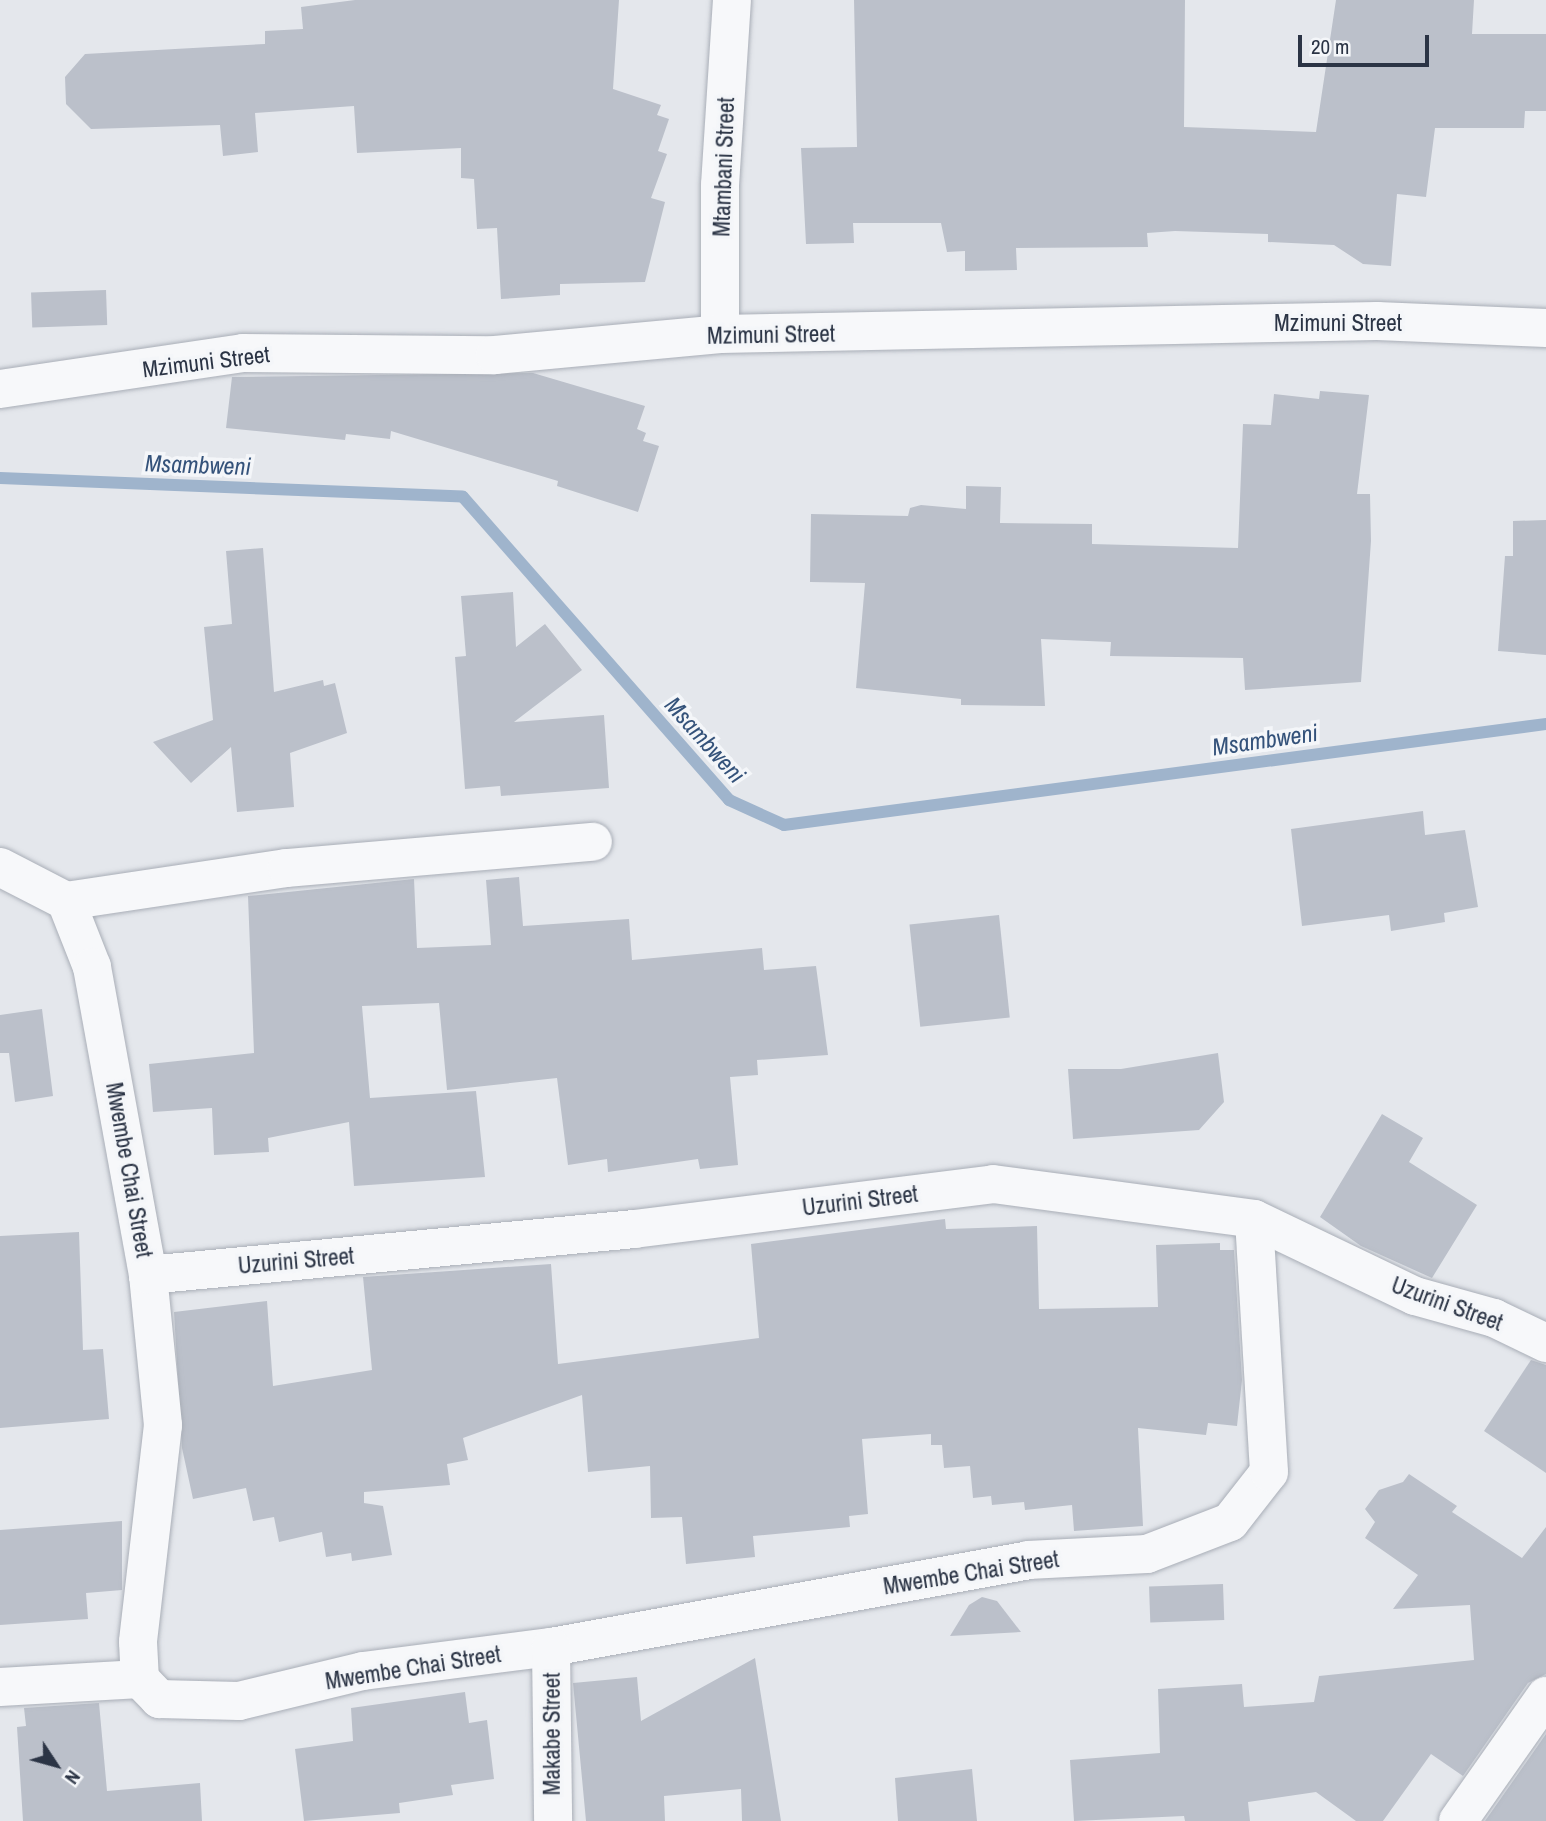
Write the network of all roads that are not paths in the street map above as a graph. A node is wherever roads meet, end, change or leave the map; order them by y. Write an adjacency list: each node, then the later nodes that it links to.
1 (732, 0): 3 (street, Mtambani Street)
2 (1546, 328): 3 (street, Mzimuni Street)
3 (720, 334): 4 (street, Mzimuni Street)
4 (0, 388)
5 (593, 842): 7 (street)
6 (0, 867): 7 (street)
7 (66, 901): 9 (street, Mwembe Chai Street)
8 (1254, 1219): 9 (street, Uzurini Street); 10 (street, Uzurini Street); 11 (street, Mwembe Chai Street)
9 (148, 1275): 12 (street, Mwembe Chai Street)
10 (1546, 1343)
11 (551, 1647): 12 (street, Mwembe Chai Street); 15 (street, Makabe Street)
12 (140, 1679): 13 (street)
13 (0, 1687)
14 (1546, 1696): 16 (street)
15 (553, 1821)
16 (1458, 1821)

